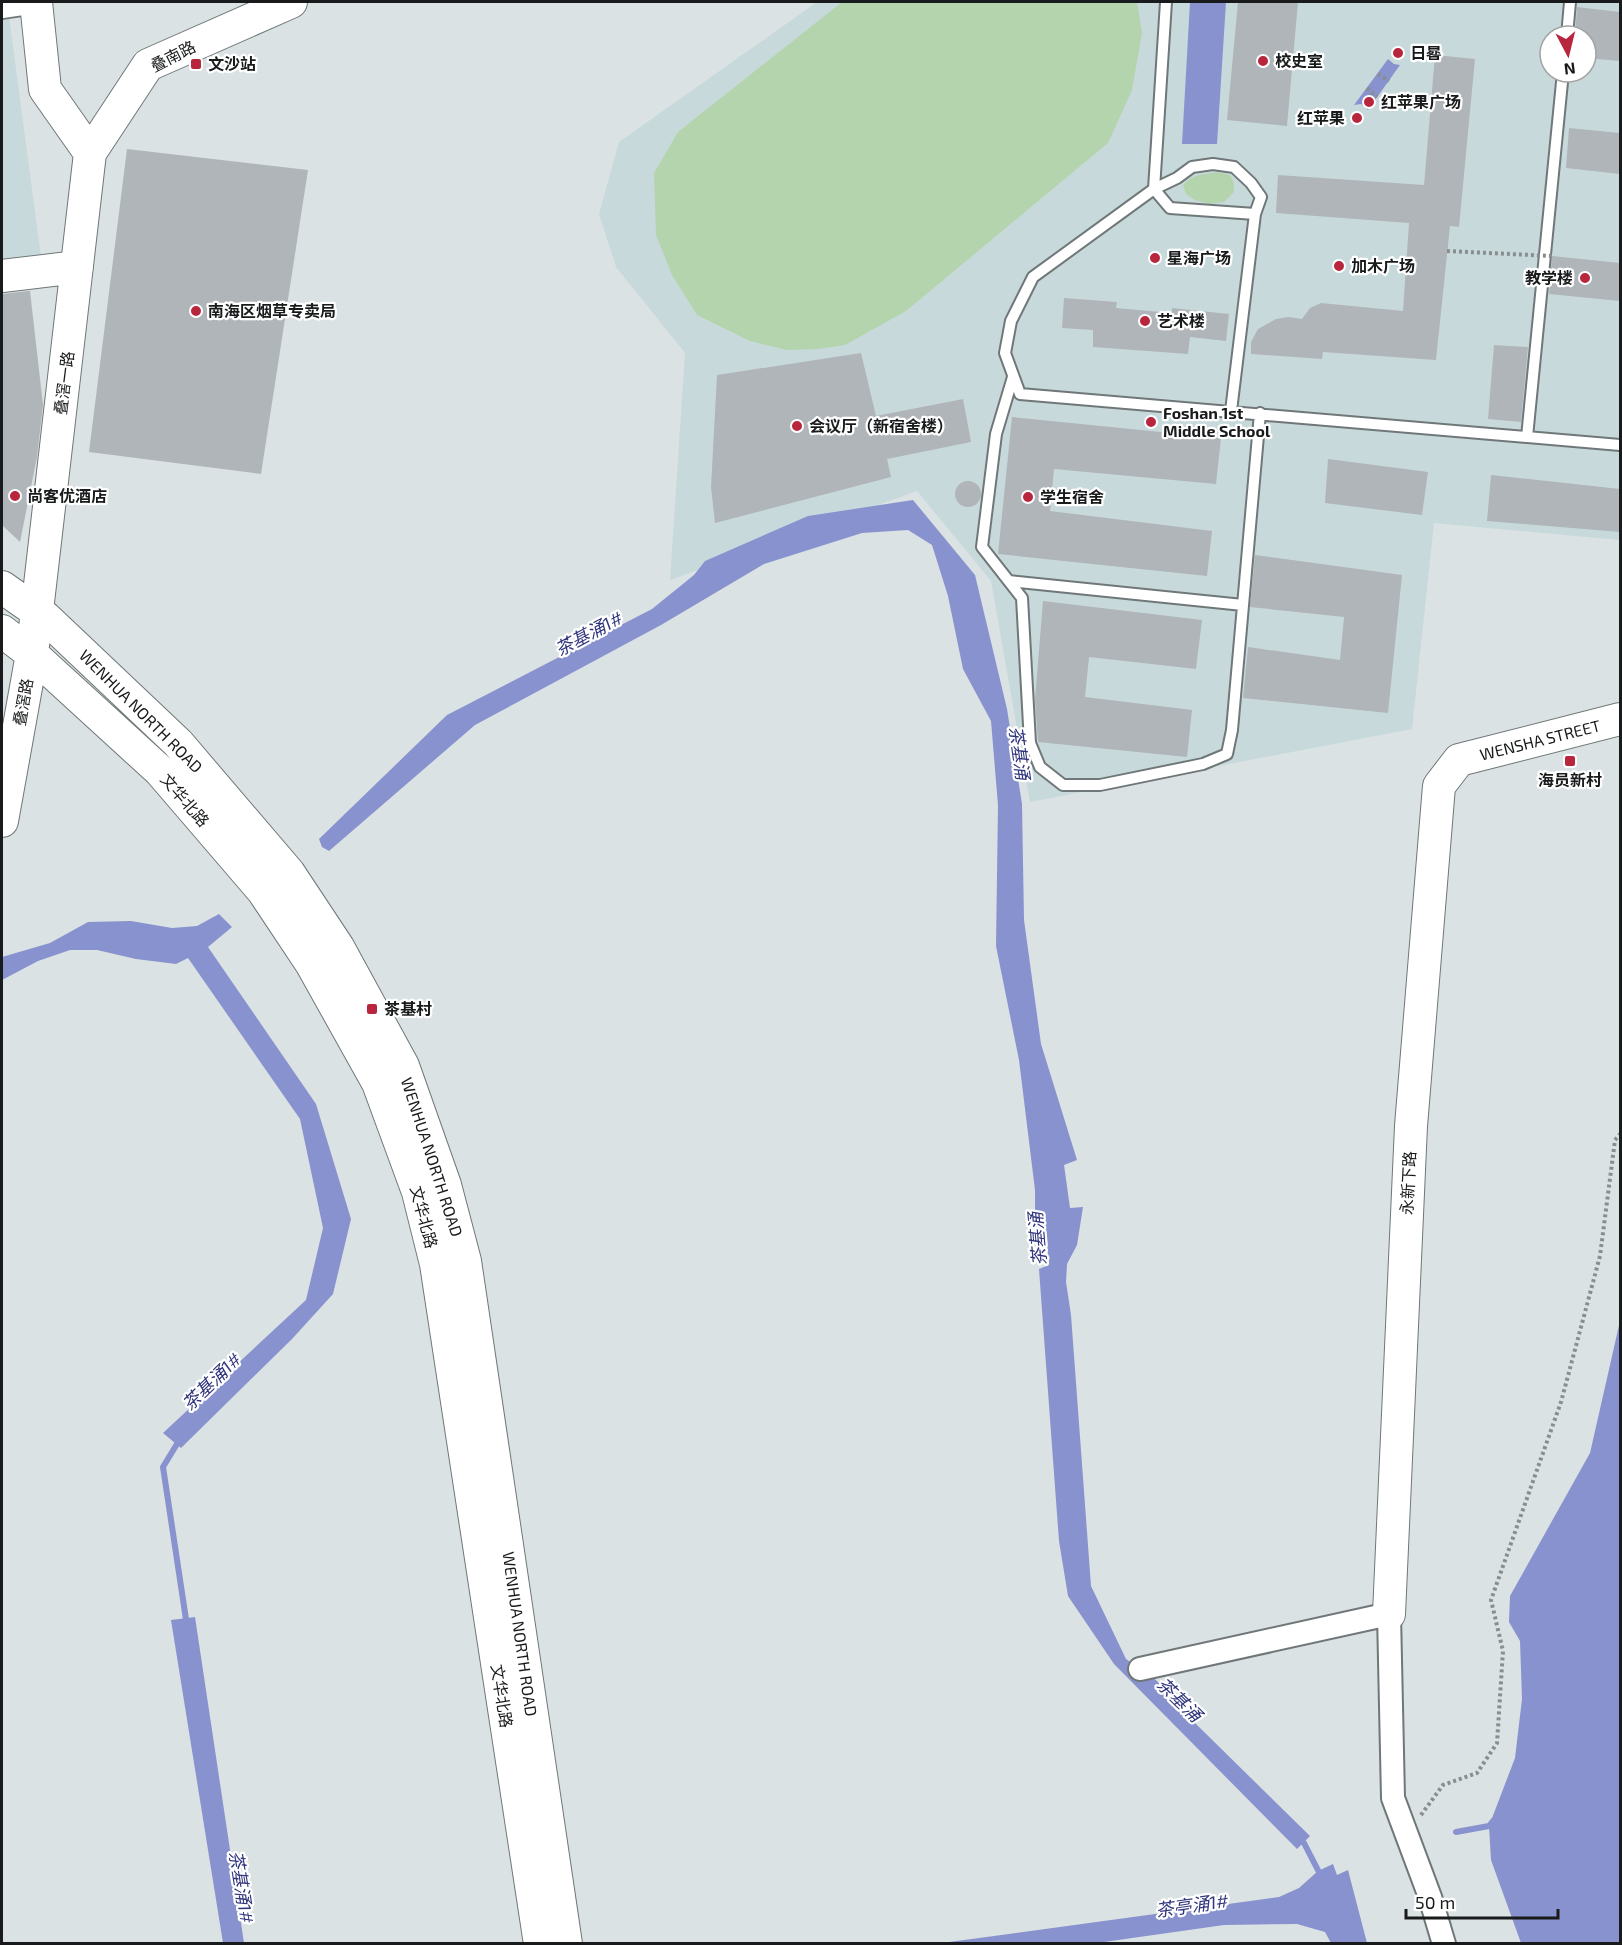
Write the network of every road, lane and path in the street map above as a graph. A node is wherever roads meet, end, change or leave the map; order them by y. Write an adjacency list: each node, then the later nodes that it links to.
1 (36, 2): 5 (street); 12 (main road)
2 (291, 2): 12 (main road, 叠南路)
3 (1166, 2): 13 (lane)
4 (1570, 2): 6 (lane)
5 (2, 7)
6 (1568, 24)
7 (1378, 74): 8 (path)
8 (1389, 81)
9 (1562, 84): 22 (lane)
10 (1367, 88): 11 (path)
11 (1377, 97)
12 (90, 153): 17 (main road, 叠滘一路)
13 (1155, 189): 14 (lane); 14 (lane); 19 (lane)
14 (1255, 214): 20 (lane)
15 (1447, 251): 16 (path, bridge)
16 (1552, 256)
17 (77, 267): 18 (main road); 27 (main road, 叠滘一路)
18 (2, 276)
19 (1013, 377): 20 (lane); 24 (lane)
20 (1231, 411): 21 (lane)
21 (1260, 413): 22 (lane); 26 (lane)
22 (1527, 437): 23 (lane)
23 (1620, 445)
24 (1009, 581): 26 (lane); 26 (lane)
25 (2, 587): 27 (main road, WENHUA NORTH ROAD)
26 (1243, 605)
27 (37, 612): 29 (main road, 叠滘一路); 38 (main road, WENHUA NORTH ROAD)
28 (2, 631): 29 (main road, 文华北路)
29 (32, 654): 32 (main road, 叠滘路); 37 (main road, 文华北路)
30 (1620, 719): 31 (main road, WENSHA STREET)
31 (1459, 760): 34 (main road, 永新下路)
32 (2, 821)
33 (1620, 1134): 36 (path)
34 (1389, 1614): 35 (street); 36 (street)
35 (1140, 1669)
36 (1406, 1835): 39 (street)
37 (540, 1944)
38 (566, 1944)
39 (1444, 1944)

